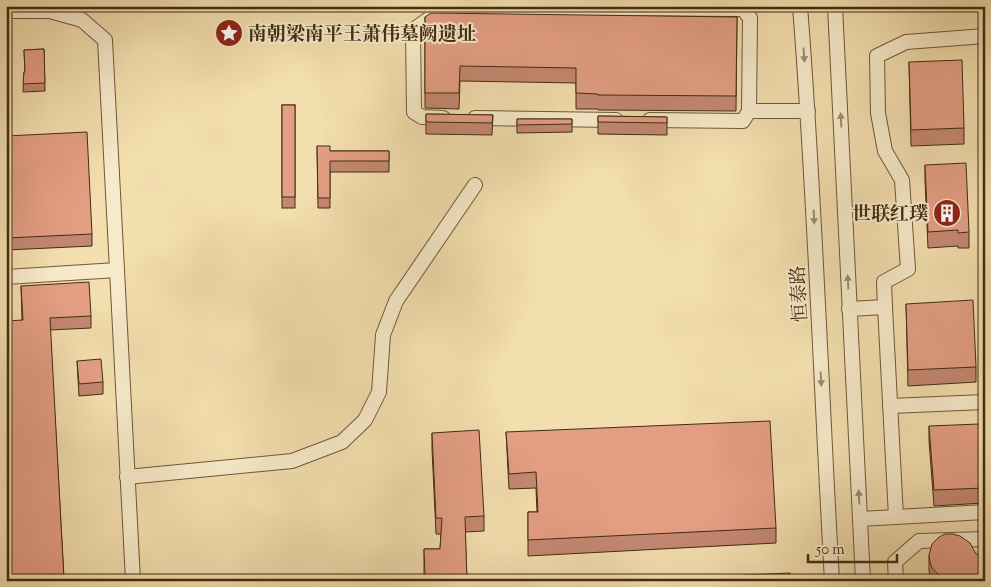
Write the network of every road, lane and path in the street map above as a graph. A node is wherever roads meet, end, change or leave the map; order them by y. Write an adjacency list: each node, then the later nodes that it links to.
1 (800, 6): 5 (street, 恒泰路, one-way to 5)
2 (835, 6): 11 (street, one-way to 2)
3 (6, 11): 8 (street)
4 (985, 36): 10 (street)
5 (808, 110): 6 (street); 20 (street, 恒泰路, one-way to 20)
6 (749, 111): 6 (street)
7 (475, 186): 14 (street)
8 (117, 270): 9 (street); 14 (street)
9 (6, 277)
10 (885, 307): 11 (street); 13 (street)
11 (849, 309): 17 (street, one-way to 11)
12 (985, 402): 13 (street)
13 (890, 406): 16 (street)
14 (127, 477): 19 (street)
15 (985, 512): 16 (street)
16 (896, 516): 17 (street)
17 (860, 519): 21 (street)
18 (985, 538): 22 (street)
19 (133, 581)
20 (832, 581)
21 (863, 581)
22 (896, 581)

